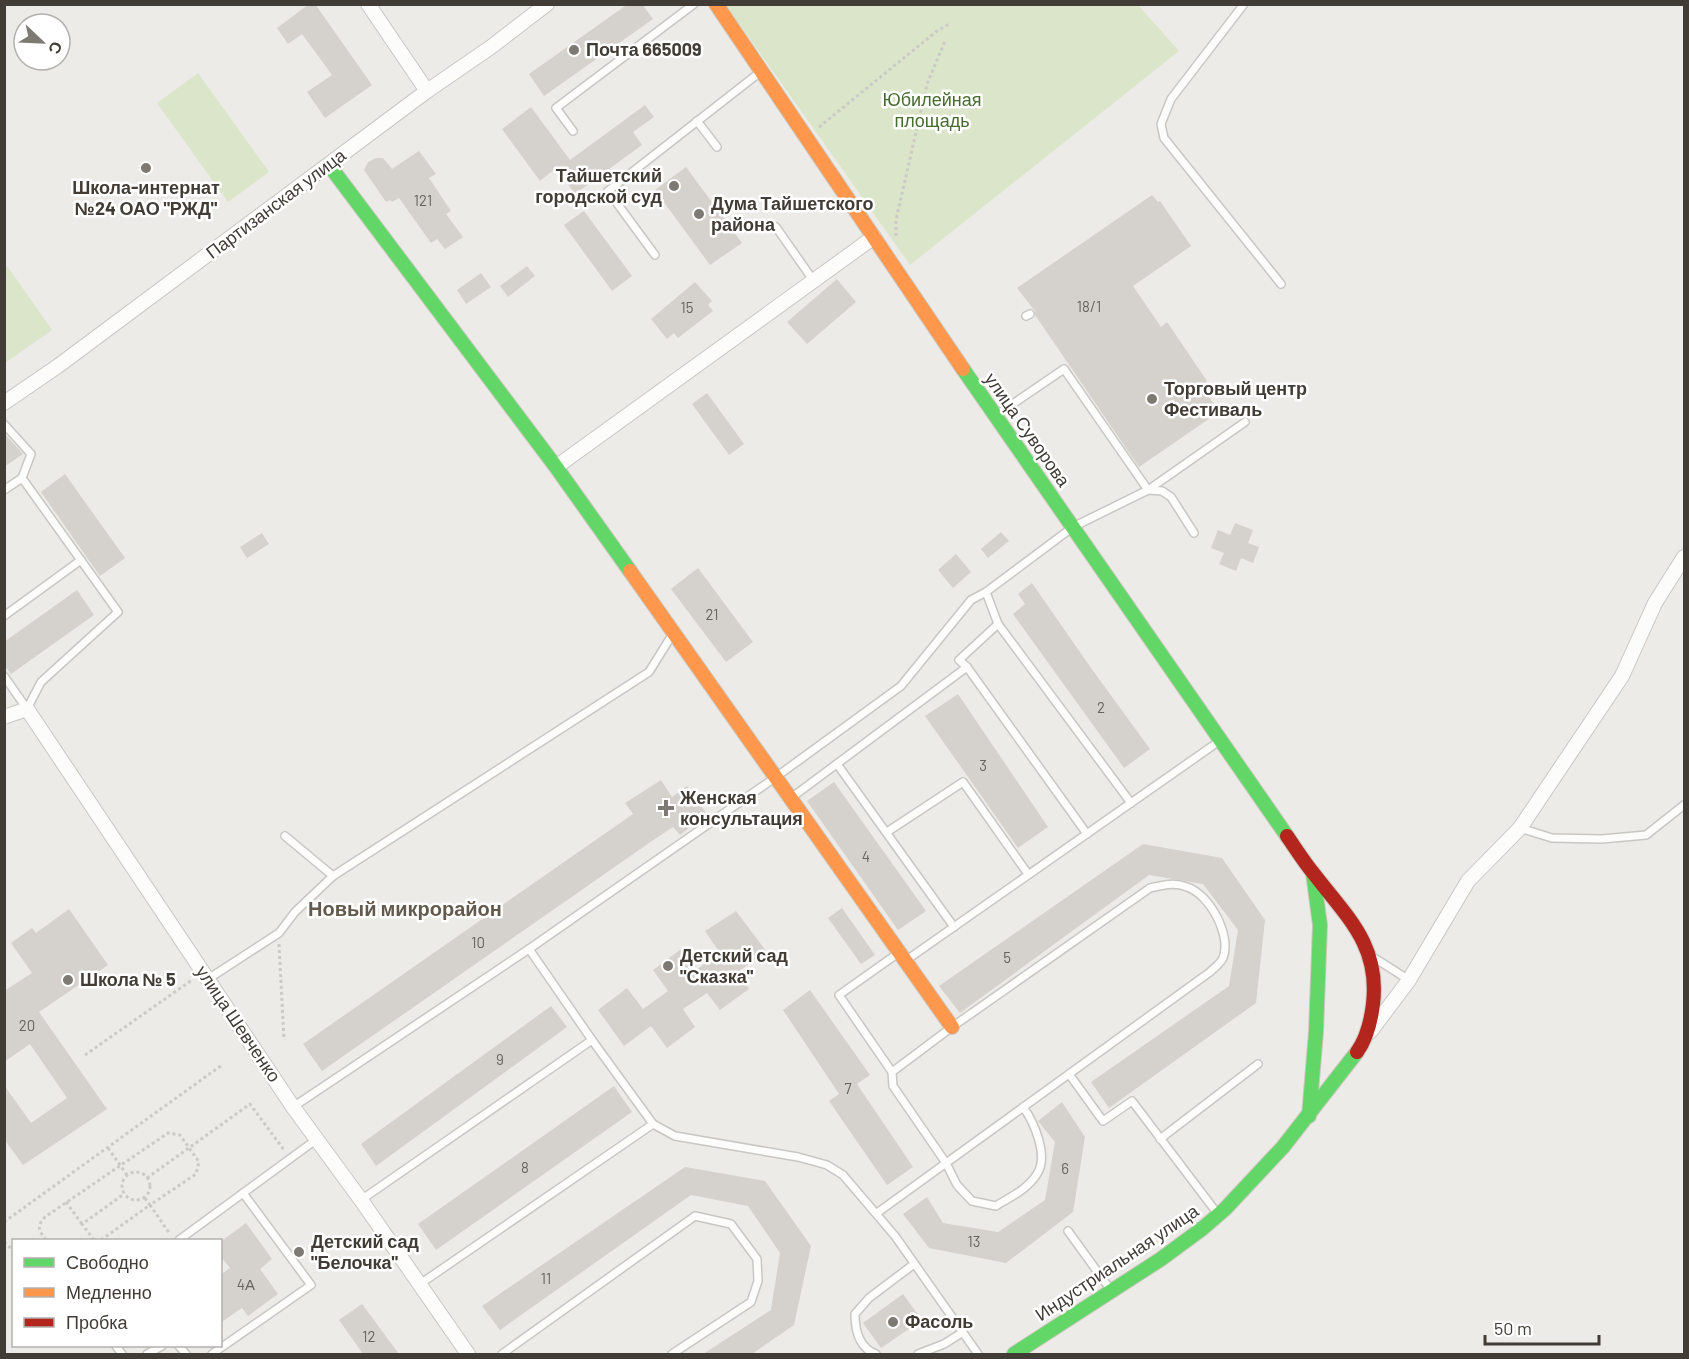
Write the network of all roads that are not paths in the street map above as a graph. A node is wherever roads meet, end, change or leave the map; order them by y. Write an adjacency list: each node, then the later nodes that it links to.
1 (368, 4): 7 (street)
2 (547, 4): 7 (street, Партизанская улица)
3 (694, 4): 9 (lane)
4 (716, 4): 6 (street, улица Суворова)
5 (1244, 4): 16 (lane)
6 (760, 71): 8 (lane); 13 (street, улица Суворова)
7 (427, 91): 11 (street, Партизанская улица)
8 (697, 121): 10 (lane); 14 (lane)
9 (573, 131)
10 (717, 147)
11 (329, 165): 17 (street, Партизанская улица); 21 (street)
12 (776, 227): 15 (lane)
13 (874, 237): 15 (street); 18 (street, улица Суворова)
14 (655, 255)
15 (813, 280): 21 (street)
16 (1281, 284)
17 (4, 403)
18 (995, 416): 24 (lane); 25 (street, улица Суворова)
19 (1245, 422): 24 (lane)
20 (4, 424): 22 (lane)
21 (556, 467): 32 (street)
22 (22, 478): 23 (lane); 28 (lane)
23 (4, 490)
24 (1148, 490): 25 (lane); 26 (lane)
25 (1073, 527): 29 (lane); 37 (street, улица Суворова)
26 (1194, 533)
27 (1684, 557): 43 (street)
28 (81, 560): 30 (lane); 35 (lane)
29 (987, 592): 31 (lane); 39 (lane)
30 (4, 616)
31 (998, 624): 33 (lane); 41 (lane)
32 (673, 632): 39 (street); 49 (lane)
33 (967, 668): 38 (lane); 45 (lane)
34 (4, 676): 35 (lane)
35 (27, 709): 36 (street); 54 (street, улица Шевченко)
36 (4, 717)
37 (1221, 740): 41 (lane); 47 (street, улица Суворова)
38 (837, 764): 40 (lane); 44 (lane)
39 (776, 777): 40 (street); 51 (lane)
40 (791, 798): 53 (street)
41 (1131, 803): 45 (lane)
42 (1684, 805): 43 (lane)
43 (1520, 828): 55 (street)
44 (887, 832): 48 (lane); 50 (lane)
45 (1087, 834): 48 (lane)
46 (285, 836): 49 (lane)
47 (1313, 873): 52 (street, улица Суворова); 64 (street)
48 (1028, 874): 50 (lane)
49 (333, 876): 54 (lane)
50 (954, 927): 53 (lane)
51 (529, 949): 57 (lane); 62 (lane)
52 (1370, 955): 55 (lane); 58 (street)
53 (903, 957): 56 (street); 60 (lane)
54 (206, 976): 62 (street, улица Шевченко)
55 (1409, 980): 58 (street)
56 (952, 1027): 60 (lane); 61 (lane)
57 (592, 1040): 65 (lane); 70 (lane)
58 (1364, 1041): 64 (street, Индустриальная улица)
59 (1258, 1064): 67 (lane)
60 (892, 1072): 68 (lane)
61 (1069, 1074): 63 (lane); 67 (lane)
62 (293, 1107): 66 (street, улица Шевченко)
63 (1023, 1107): 68 (lane); 68 (lane)
64 (1309, 1116): 72 (street, Индустриальная улица)
65 (653, 1124): 71 (lane); 76 (lane)
66 (317, 1139): 69 (lane); 70 (street, улица Шевченко)
67 (1160, 1139): 72 (lane)
68 (946, 1163): 71 (lane)
69 (243, 1193): 74 (lane); 79 (lane)
70 (361, 1200): 76 (street, улица Шевченко)
71 (877, 1213): 75 (lane)
72 (1218, 1215): 77 (street, Индустриальная улица)
73 (1068, 1231): 77 (lane)
74 (178, 1239)
75 (914, 1264): 78 (lane); 83 (lane)
76 (420, 1284): 80 (street, улица Шевченко)
77 (1111, 1291): 86 (street, Индустриальная улица)
78 (963, 1332): 84 (lane); 85 (lane)
79 (212, 1354)
80 (468, 1354)
81 (502, 1354): 82 (lane)
82 (672, 1354)
83 (876, 1354)
84 (918, 1354)
85 (978, 1354)
86 (1014, 1354)

